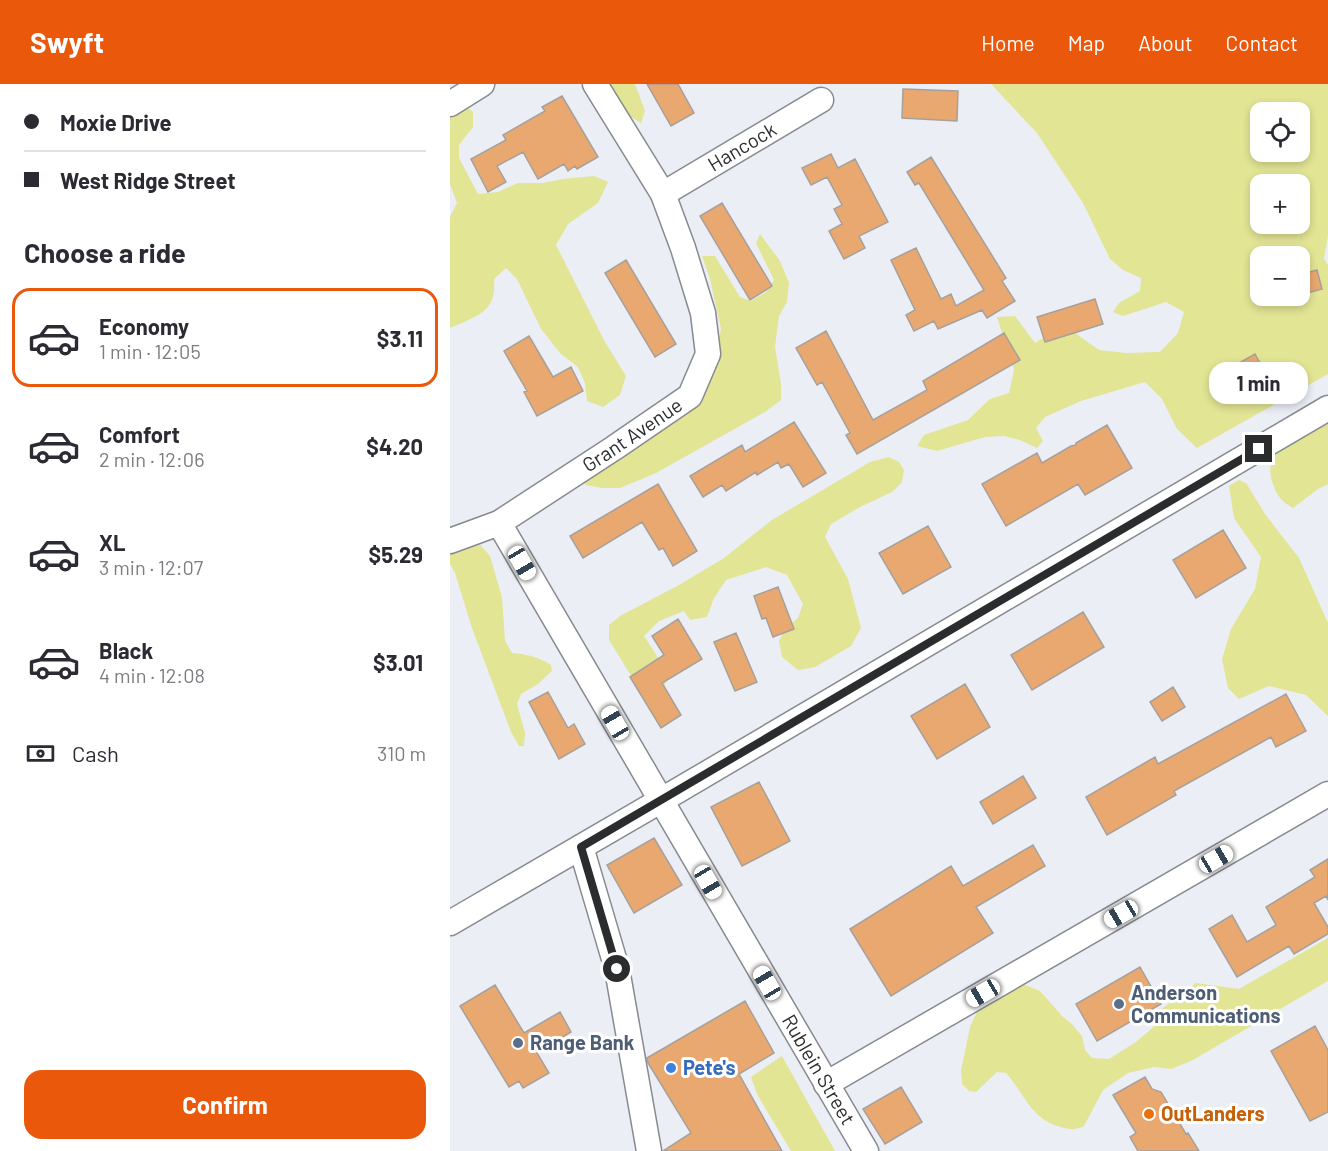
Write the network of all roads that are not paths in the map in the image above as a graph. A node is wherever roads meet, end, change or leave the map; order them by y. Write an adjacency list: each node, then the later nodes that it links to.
1 (483, 84): 4 (street)
2 (595, 84): 5 (street, Grant Avenue)
3 (821, 100): 5 (street, Hancock)
4 (450, 104)
5 (663, 194): 7 (street, Grant Avenue)
6 (1328, 408): 10 (street)
7 (499, 523): 8 (street, Grant Avenue); 10 (street, Rublein Street)
8 (450, 541)
9 (1328, 794): 13 (street)
10 (660, 801): 11 (street); 13 (street, Rublein Street)
11 (581, 847): 12 (street); 14 (street)
12 (450, 922)
13 (826, 1084): 15 (street, Rublein Street)
14 (649, 1151)
15 (866, 1151)

